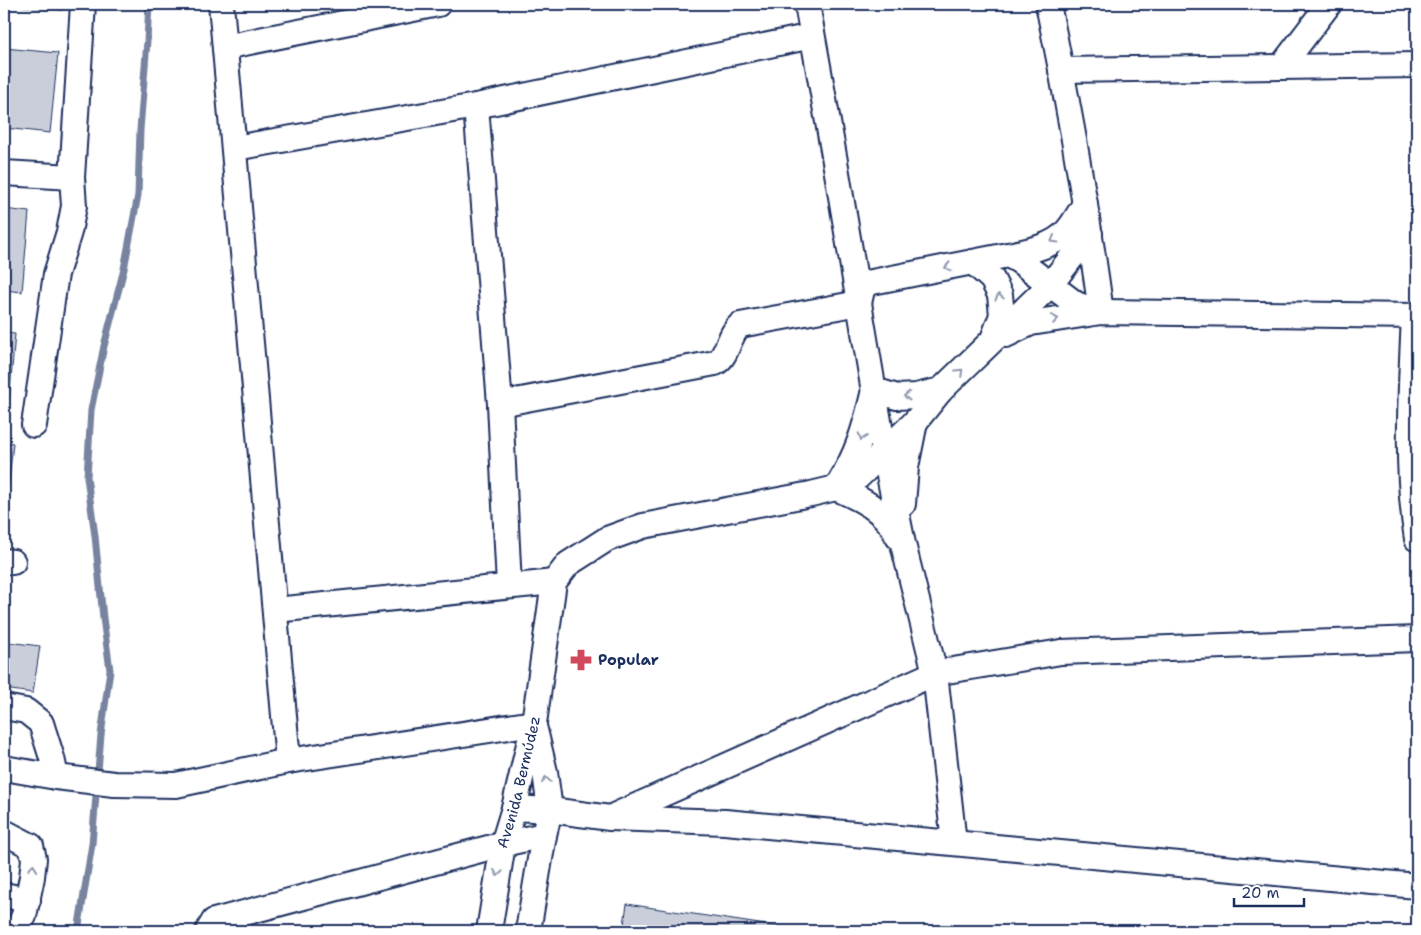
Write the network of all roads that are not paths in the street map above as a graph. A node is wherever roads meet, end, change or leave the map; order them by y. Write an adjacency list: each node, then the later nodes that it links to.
1 (83, 4): 15 (street)
2 (221, 4): 8 (street)
3 (438, 4): 8 (street)
4 (807, 4): 7 (street)
5 (1048, 4): 11 (street)
6 (1329, 4): 10 (street)
7 (812, 36): 12 (street); 21 (street)
8 (225, 47): 13 (street)
9 (1417, 64): 10 (street)
10 (1281, 67): 11 (street)
11 (1061, 70): 16 (street)
12 (476, 106): 13 (street); 27 (street)
13 (234, 148): 36 (street)
14 (4, 173): 15 (street)
15 (72, 177): 29 (street)
16 (1085, 204): 17 (street); 18 (street, one-way to 18)
17 (1090, 234): 20 (street); 22 (street)
18 (1008, 255): 19 (street); 20 (street)
19 (974, 262): 21 (street, one-way to 21); 24 (street, one-way to 19)
20 (1050, 285): 22 (street); 24 (street)
21 (859, 303): 25 (street); 27 (street)
22 (1101, 312): 23 (street); 24 (street, one-way to 22)
23 (1416, 316): 32 (street)
24 (993, 340): 26 (street, one-way to 24)
25 (874, 390): 26 (street, one-way to 25); 30 (street); 31 (street, one-way to 31)
26 (941, 390): 28 (street)
27 (500, 404): 35 (street)
28 (915, 422): 30 (street); 33 (street)
29 (34, 425)
30 (884, 451): 31 (street); 33 (street)
31 (836, 488): 33 (street); 34 (street)
32 (1417, 540)
33 (903, 544): 38 (street)
34 (554, 582): 35 (street); 40 (street)
35 (509, 586): 36 (street)
36 (275, 610): 41 (street)
37 (1417, 639): 38 (street)
38 (935, 673): 46 (street); 49 (street)
39 (4, 707): 43 (street)
40 (534, 723): 41 (street); 44 (street, Avenida Bermúdez); 45 (street, Avenida Bermúdez, one-way to 40)
41 (288, 761): 43 (street)
42 (4, 768): 43 (street)
43 (56, 777)
44 (514, 808): 45 (street); 50 (street, Avenida Bermúdez)
45 (550, 810): 46 (street); 48 (street, Avenida Bermúdez)
46 (610, 818): 49 (street)
47 (4, 832): 53 (street, one-way to 47)
48 (544, 835): 50 (street); 57 (street, Avenida Bermúdez)
49 (954, 843): 51 (street)
50 (503, 844): 55 (street); 56 (street, Avenida Bermúdez, one-way to 56)
51 (1417, 886)
52 (4, 895): 53 (street)
53 (28, 900): 54 (street)
54 (16, 931)
55 (208, 931)
56 (489, 931)
57 (528, 931)

